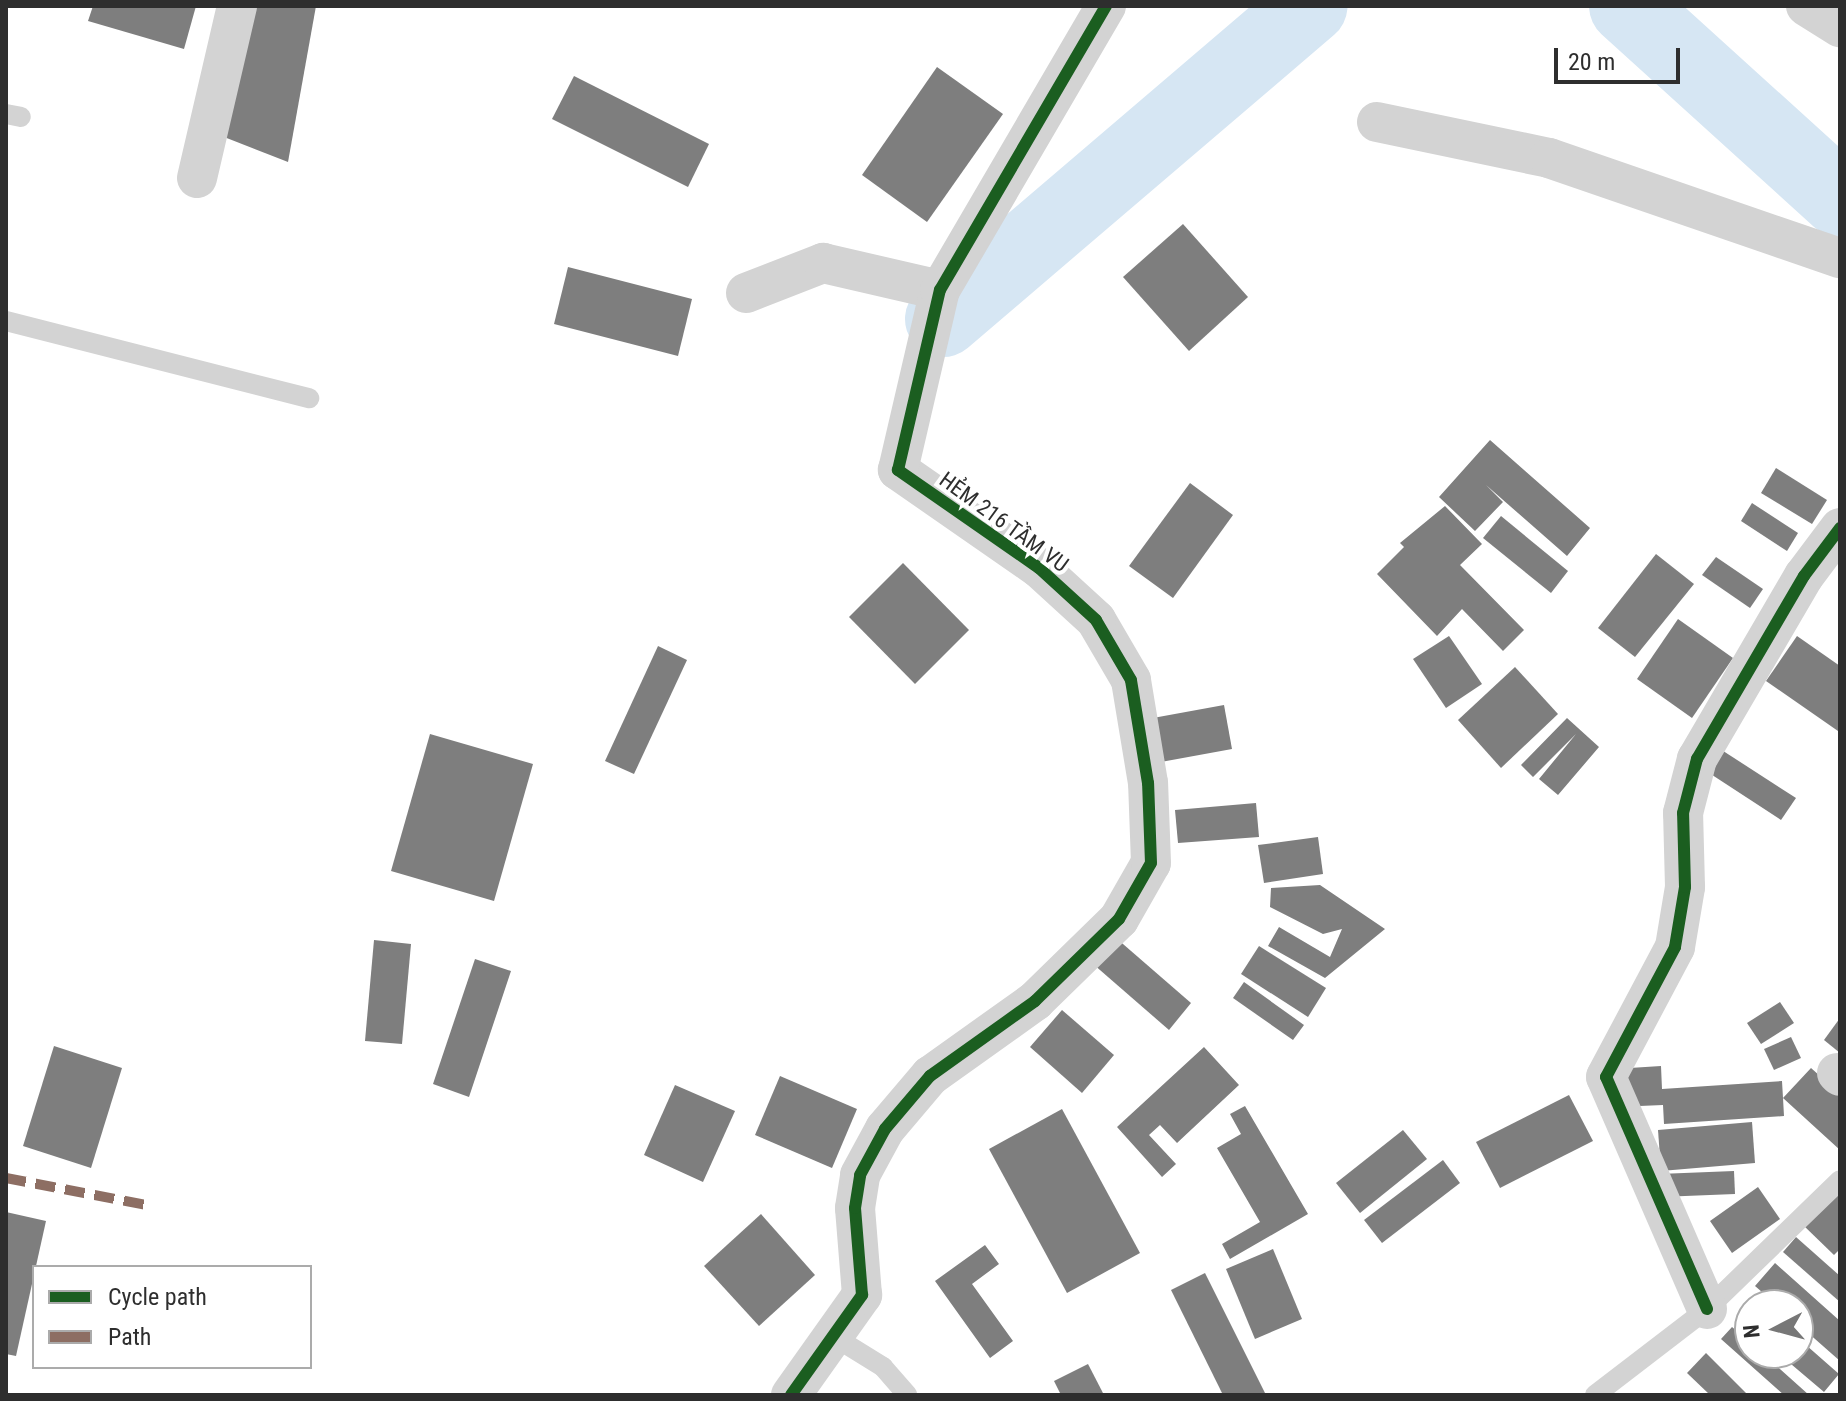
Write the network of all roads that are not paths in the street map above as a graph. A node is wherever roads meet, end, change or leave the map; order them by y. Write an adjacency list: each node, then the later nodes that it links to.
1 (237, 6): 6 (street)
2 (1106, 6): 8 (street, HẺM 216 TẦM VU)
3 (1806, 6): 4 (street)
4 (1840, 27)
5 (1377, 122): 7 (street)
6 (197, 178)
7 (1840, 258)
8 (940, 290): 9 (street); 15 (street, HẺM 216 TẦM VU)
9 (746, 293)
10 (6, 321): 11 (lane)
11 (309, 398)
12 (1840, 528): 14 (street)
13 (1840, 1180): 14 (lane)
14 (1707, 1309): 18 (lane)
15 (833, 1336): 16 (street, HẺM 216 TẦM VU); 17 (lane)
16 (791, 1395)
17 (907, 1395)
18 (1595, 1395)

